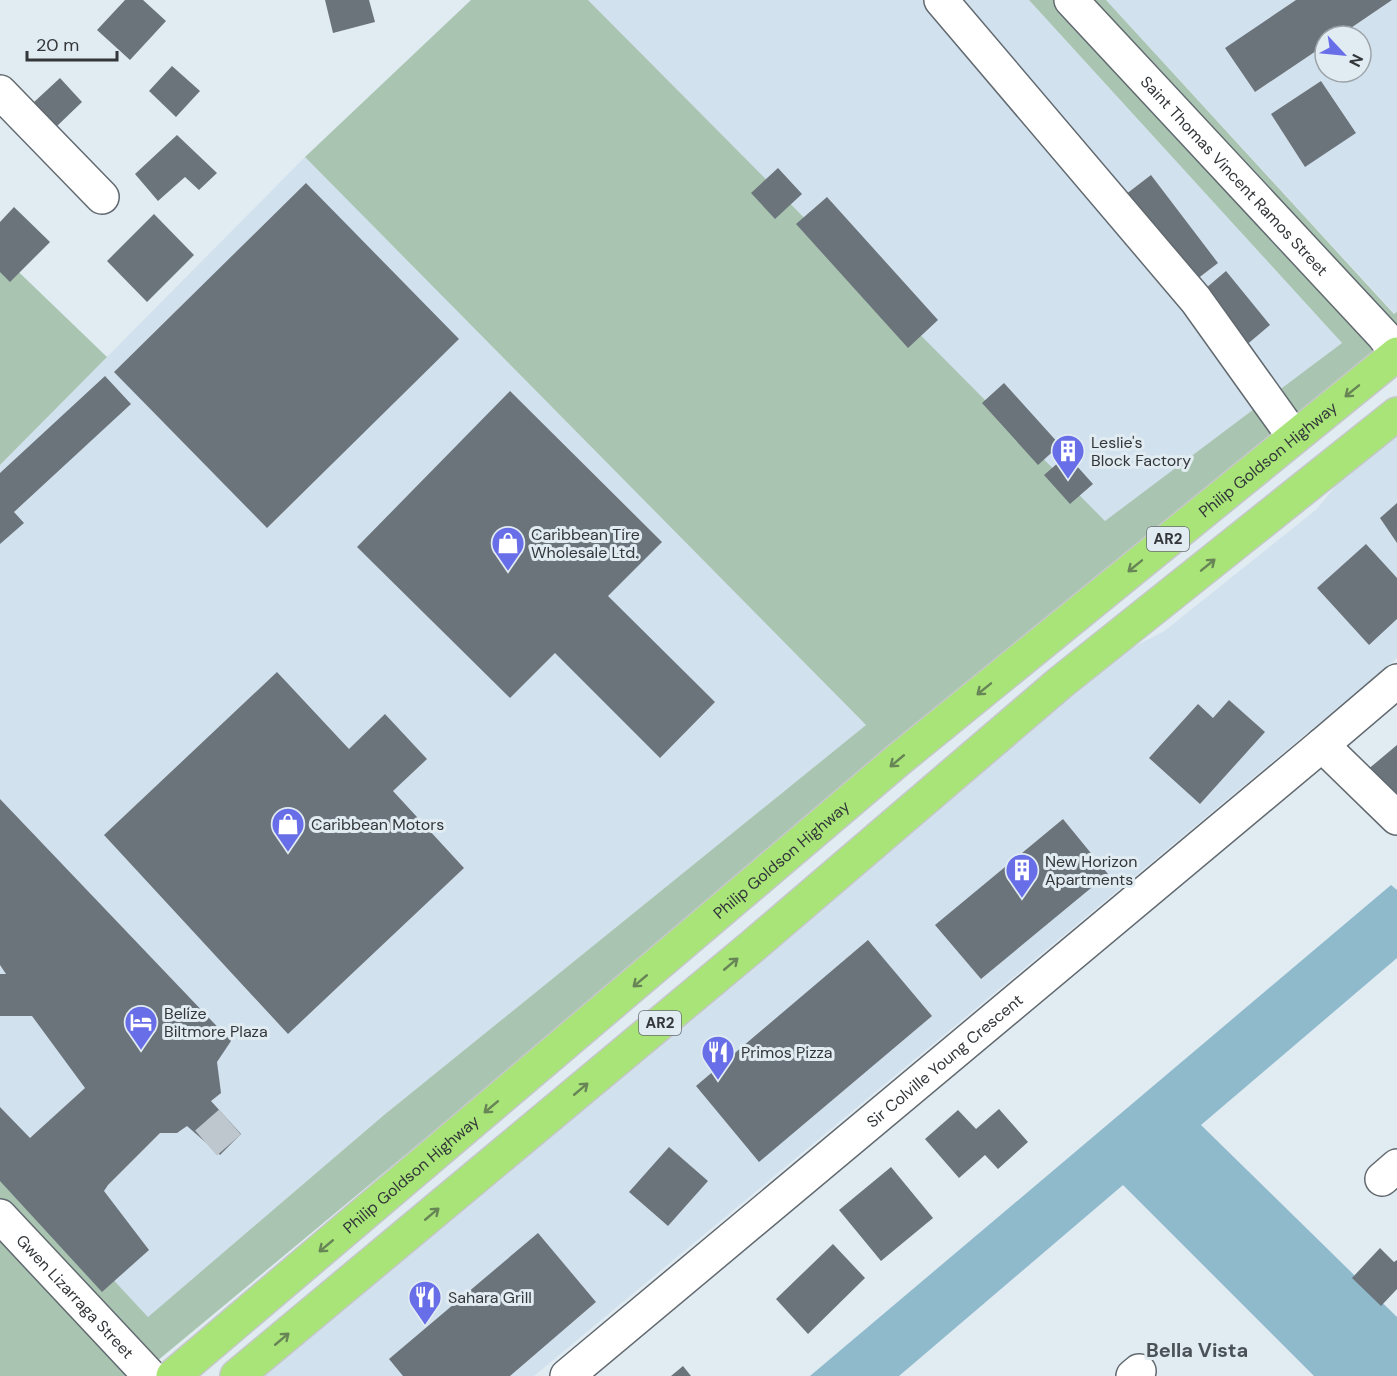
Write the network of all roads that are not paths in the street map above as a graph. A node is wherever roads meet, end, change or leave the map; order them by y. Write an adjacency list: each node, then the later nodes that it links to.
1 (940, 0): 7 (street)
2 (1071, 0): 5 (street, Saint Thomas Vincent Ramos Street)
3 (0, 92): 4 (street)
4 (102, 197)
5 (1397, 353): 7 (highway, Philip Goldson Highway / AR2, one-way to 7)
6 (1397, 414): 14 (highway, AR2, one-way to 6)
7 (1294, 437): 13 (highway, Philip Goldson Highway / AR2, one-way to 13)
8 (1397, 681): 9 (street, Sir Colville Young Crescent)
9 (1322, 746): 10 (street); 15 (street, Sir Colville Young Crescent)
10 (1397, 818)
11 (0, 1216): 12 (street, Gwen Lizarraga Street)
12 (150, 1376)
13 (173, 1376)
14 (237, 1376)
15 (567, 1376)

